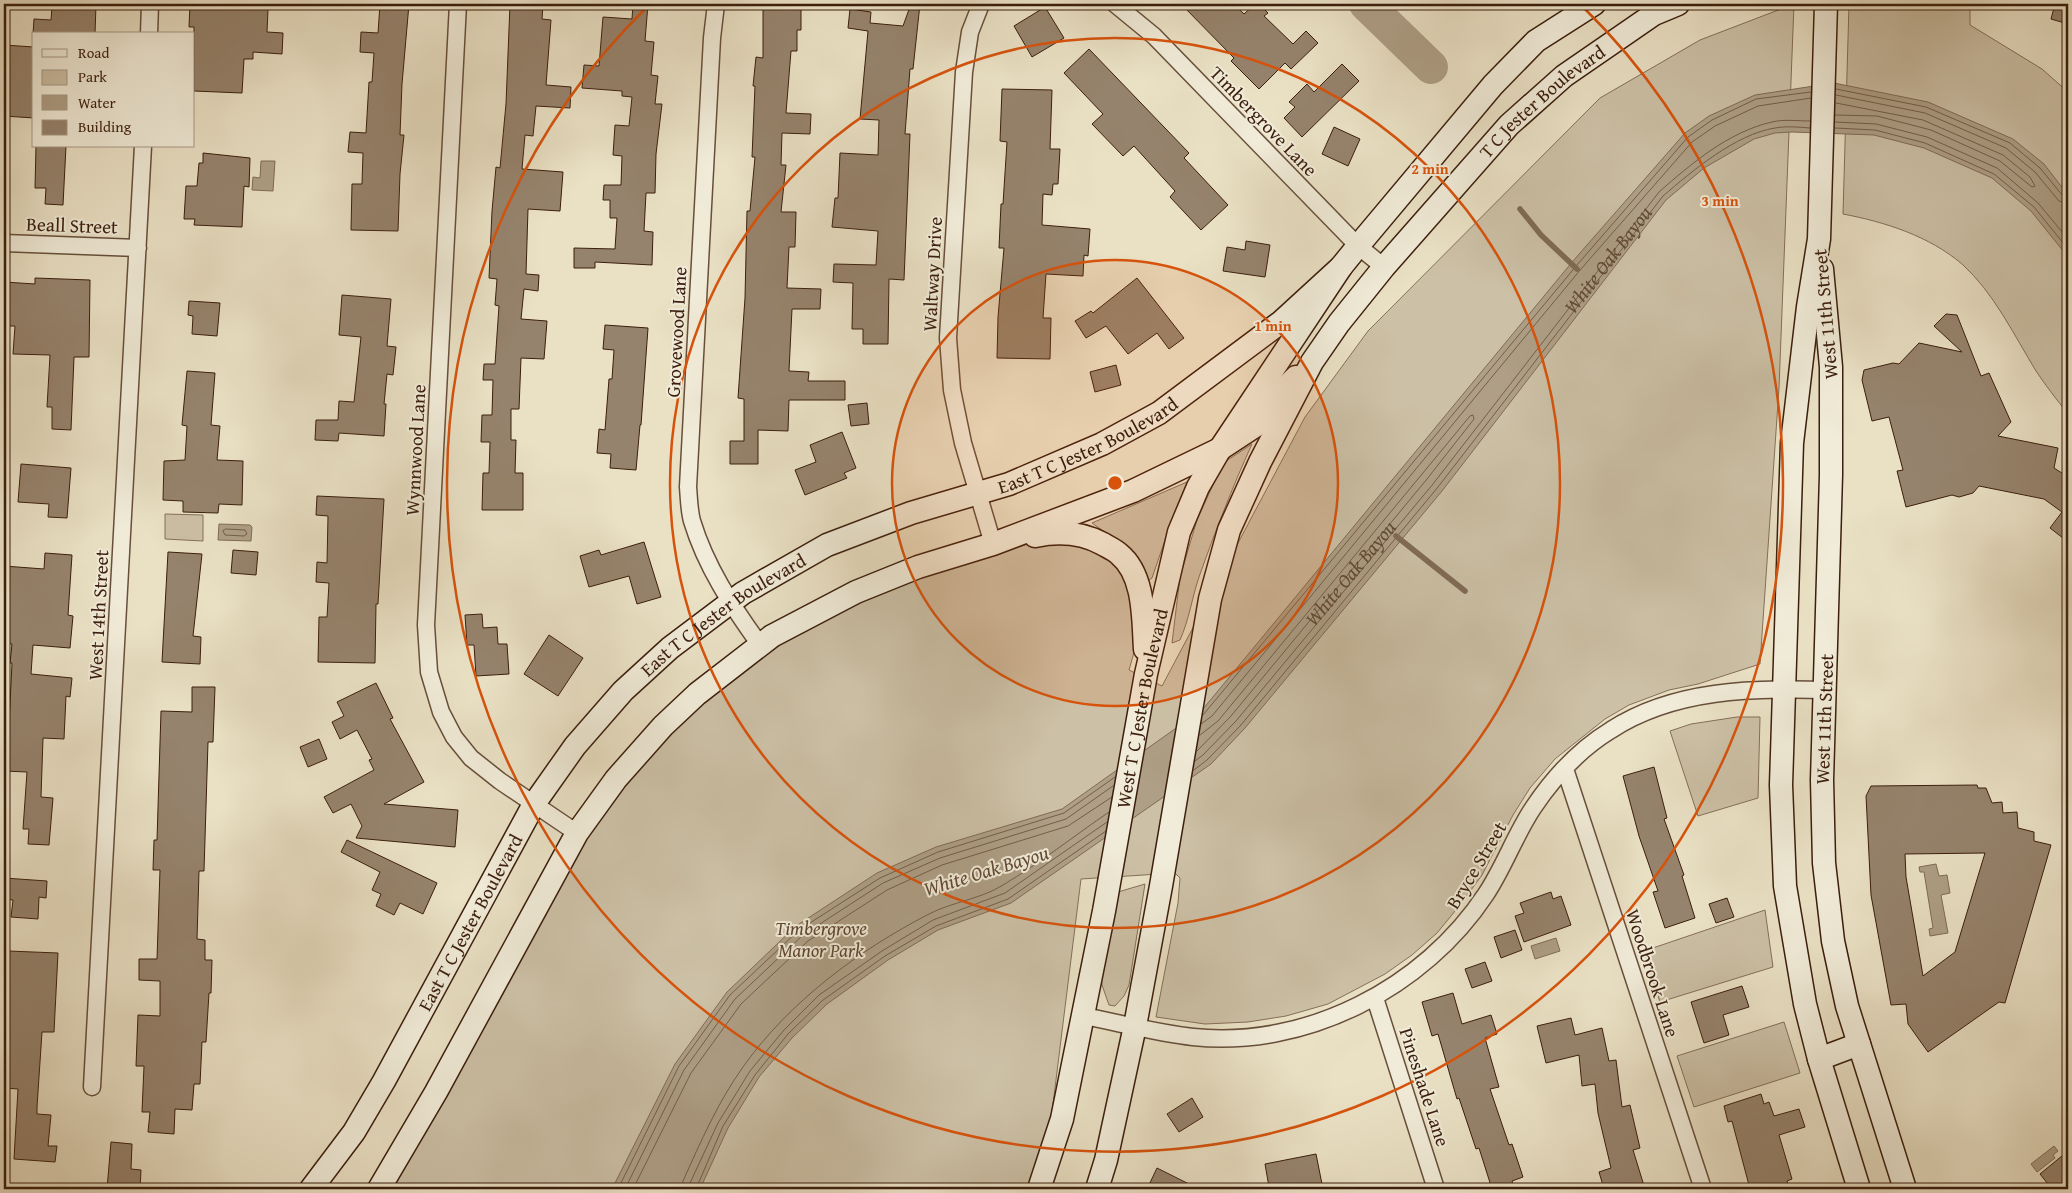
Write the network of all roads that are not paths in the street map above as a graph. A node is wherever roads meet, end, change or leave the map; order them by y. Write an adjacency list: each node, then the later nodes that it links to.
1 (150, 4): 10 (street)
2 (458, 4): 28 (street, Wynnwood Lane)
3 (716, 4): 22 (street, Grovewood Lane)
4 (981, 4): 20 (street, Waltway Drive)
5 (1115, 4): 14 (street, Timbergrove Lane)
6 (1594, 4): 14 (main road, T C Jester Boulevard)
7 (1678, 4): 9 (main road, T C Jester Boulevard)
8 (1826, 4): 12 (main road, West 11th Street)
9 (1651, 9): 17 (main road, T C Jester Boulevard)
10 (149, 32)
11 (143, 148): 15 (street, West 14th Street)
12 (1819, 239): 25 (main road, West 11th Street); 26 (main road, West 11th Street)
13 (4, 243): 15 (street, Beall Street)
14 (1358, 246): 16 (main road, T C Jester Boulevard); 17 (street, Timbergrove Lane)
15 (138, 248): 35 (street, West 14th Street)
16 (1341, 267): 19 (main road, West T C Jester Boulevard); 20 (main road, East T C Jester Boulevard)
17 (1384, 268): 18 (main road, T C Jester Boulevard)
18 (1312, 362): 19 (main road); 32 (main road)
19 (1220, 448): 21 (main road); 24 (main road, West T C Jester Boulevard)
20 (978, 493): 21 (street, Waltway Drive); 22 (main road, East T C Jester Boulevard)
21 (993, 544): 23 (main road); 24 (main road)
22 (730, 603): 23 (street, Grovewood Lane); 28 (main road, East T C Jester Boulevard)
23 (760, 645): 29 (main road)
24 (1146, 674): 31 (main road, West T C Jester Boulevard)
25 (1784, 689): 26 (street, Bryce Street); 27 (street, Bryce Street); 34 (main road, West 11th Street)
26 (1826, 690): 33 (main road, West 11th Street)
27 (1566, 769): 30 (street, Bryce Street); 41 (street, Woodbrook Lane)
28 (534, 804): 29 (street, Wynnwood Lane); 36 (main road, East T C Jester Boulevard)
29 (577, 833): 37 (main road)
30 (1375, 998): 32 (street, Bryce Street); 40 (street, Pineshade Lane)
31 (1084, 1016): 32 (street, Bryce Street); 38 (main road, West T C Jester Boulevard)
32 (1135, 1026): 39 (main road)
33 (1859, 1044): 34 (main road); 43 (main road, West 11th Street)
34 (1819, 1059): 42 (main road, West 11th Street)
35 (92, 1087)
36 (311, 1189)
37 (379, 1189)
38 (1039, 1189)
39 (1097, 1189)
40 (1436, 1189)
41 (1703, 1189)
42 (1859, 1189)
43 (1905, 1189)

